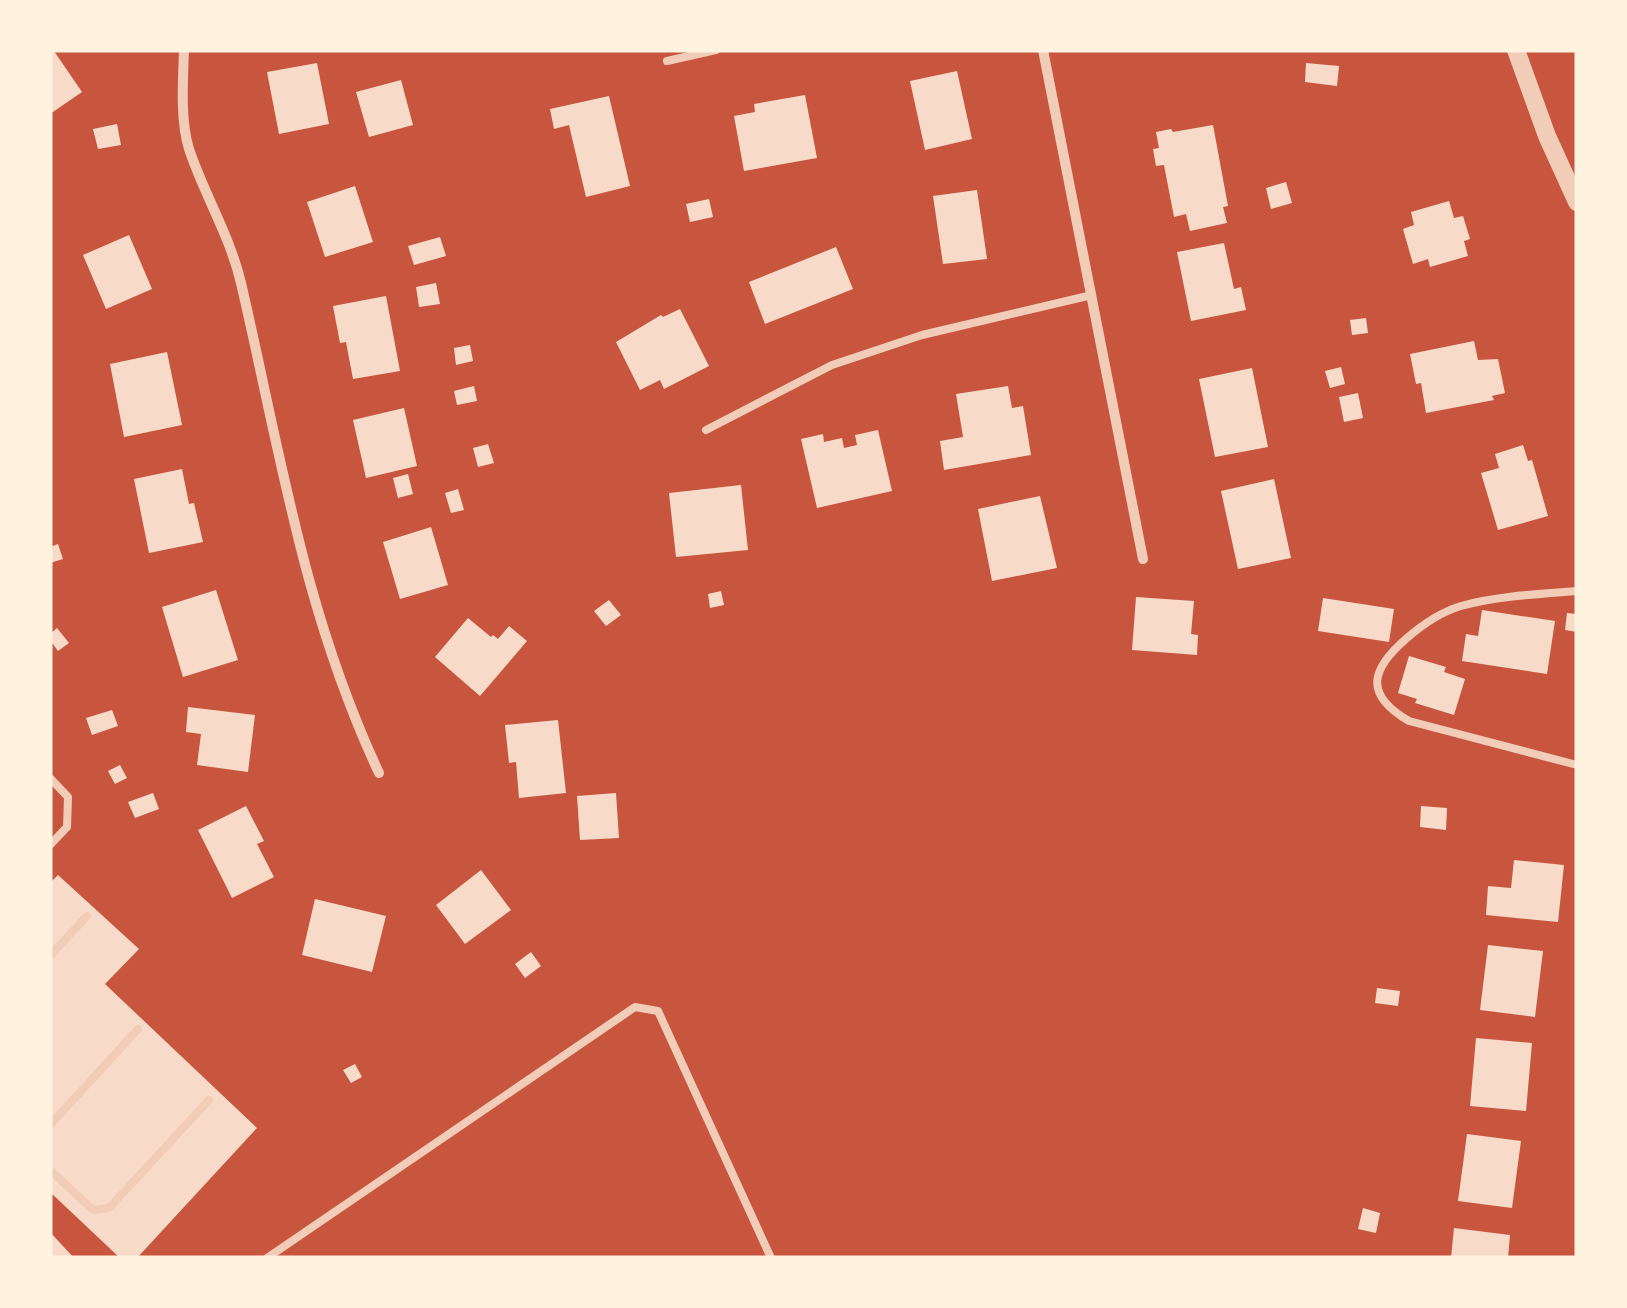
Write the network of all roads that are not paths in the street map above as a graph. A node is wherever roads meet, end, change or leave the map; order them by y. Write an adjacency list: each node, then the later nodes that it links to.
1 (184, 50): 12 (street)
2 (716, 50): 5 (lane)
3 (1043, 50): 7 (street)
4 (1516, 50): 6 (street)
5 (667, 61)
6 (1577, 202)
7 (1092, 295): 8 (lane); 9 (street)
8 (706, 430)
9 (1142, 559)
10 (1577, 591): 11 (lane)
11 (1577, 765)
12 (379, 773)
13 (50, 778): 14 (lane)
14 (50, 845)
15 (87, 916): 16 (lane)
16 (50, 956)
17 (138, 1029): 19 (lane)
18 (208, 1100): 20 (lane)
19 (50, 1126)
20 (50, 1170)
21 (267, 1258): 22 (lane)
22 (771, 1258)

